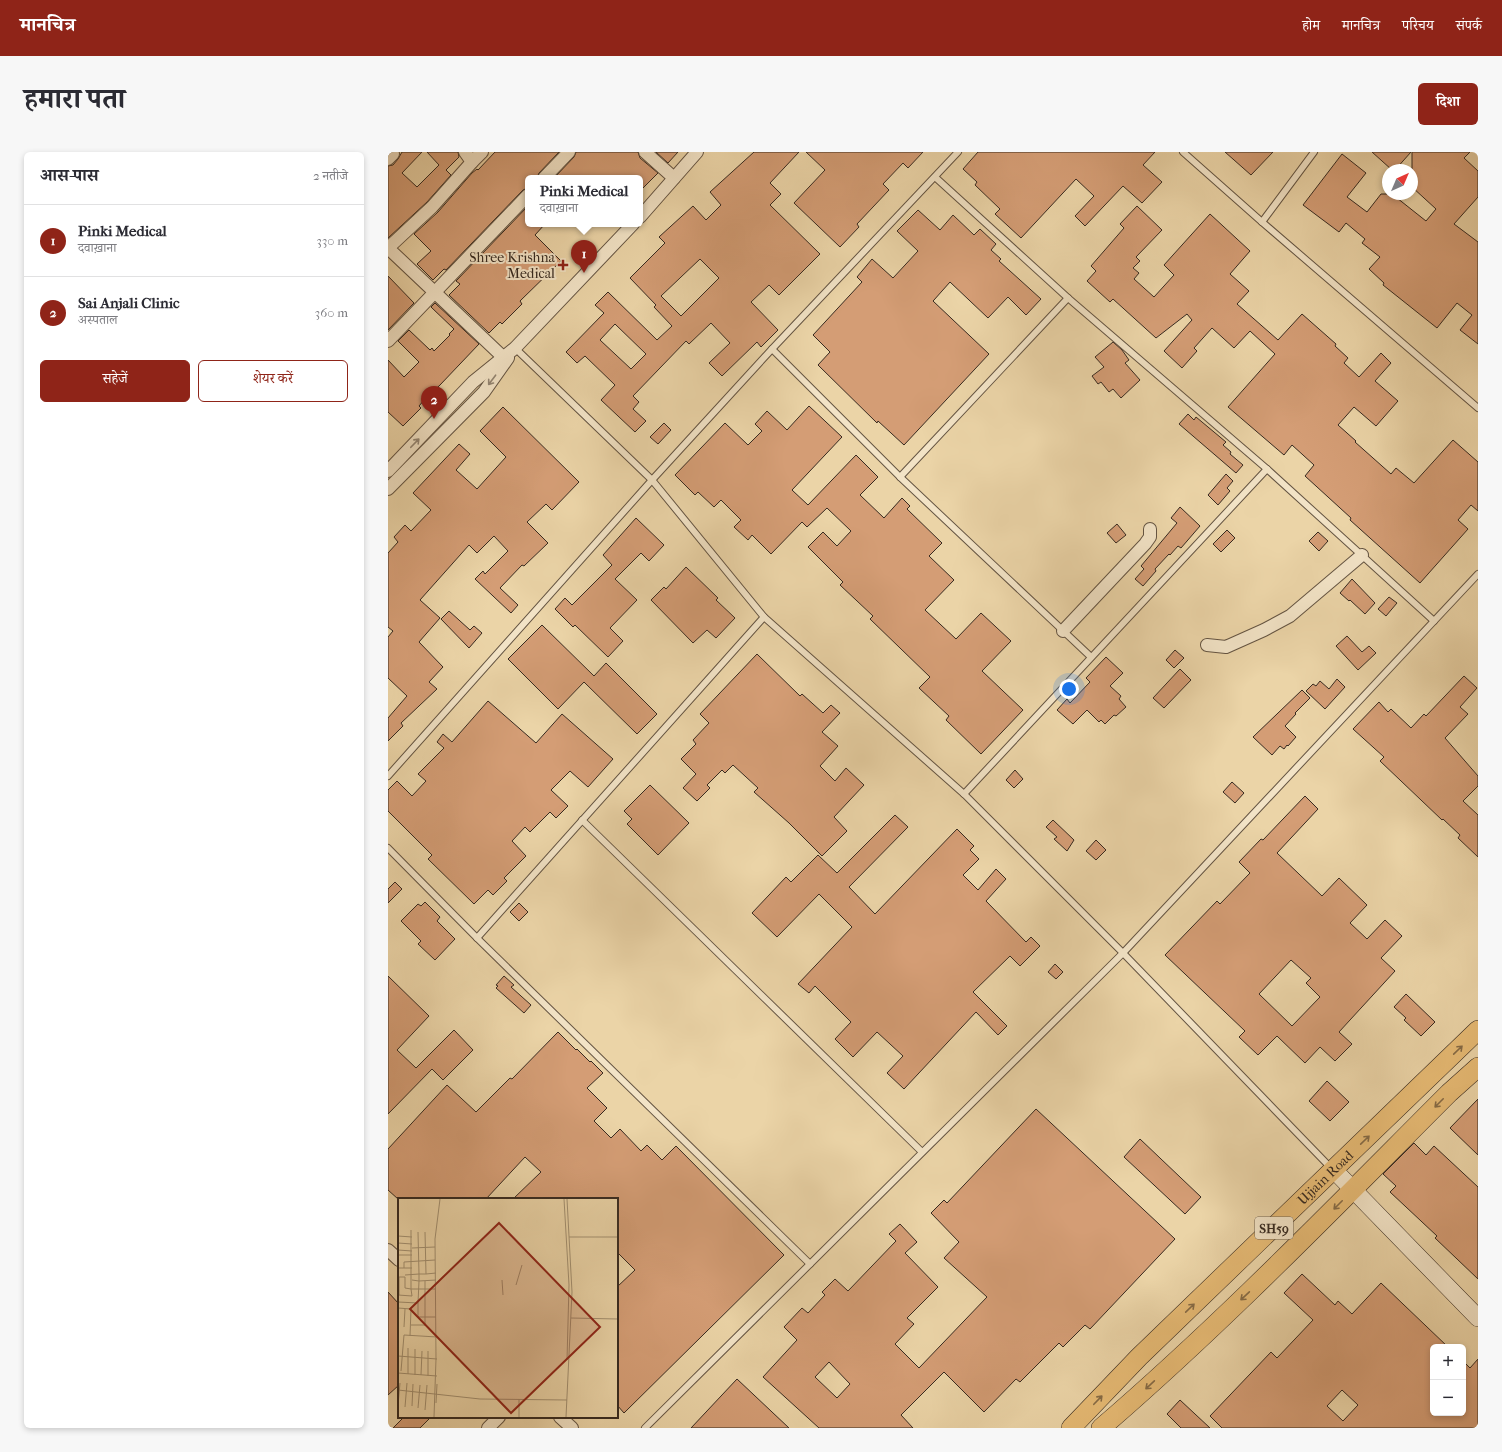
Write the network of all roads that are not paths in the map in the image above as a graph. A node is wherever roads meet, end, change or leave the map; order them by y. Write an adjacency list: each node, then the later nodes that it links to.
1 (391, 152): 10 (street)
2 (482, 152): 9 (street)
3 (570, 152): 11 (street)
4 (645, 152): 13 (street)
5 (697, 152): 13 (street)
6 (958, 152): 12 (lane)
7 (1183, 152): 16 (lane)
8 (1314, 152): 16 (lane)
9 (469, 157): 18 (street)
10 (388, 159)
11 (547, 175)
12 (934, 177): 20 (lane); 23 (lane)
13 (674, 178): 15 (street)
14 (525, 198): 19 (street)
15 (643, 214)
16 (1262, 222): 25 (lane)
17 (631, 227): 22 (street)
18 (388, 248): 19 (street)
19 (435, 291): 21 (street); 24 (street)
20 (1068, 298): 26 (lane); 28 (lane)
21 (388, 341)
22 (515, 348): 24 (street); 29 (lane); 30 (street, one-way to 30)
23 (772, 349): 28 (lane); 29 (lane)
24 (503, 357): 27 (street, one-way to 24)
25 (1478, 408)
26 (1267, 469): 32 (lane); 38 (lane)
27 (388, 471)
28 (900, 477): 36 (lane)
29 (652, 480): 34 (lane); 39 (lane)
30 (388, 489)
31 (1150, 529): 36 (street)
32 (1362, 555): 35 (lane); 37 (street)
33 (1478, 574): 35 (lane)
34 (764, 617): 40 (lane); 41 (lane)
35 (1434, 621): 44 (lane)
36 (1064, 631): 38 (lane)
37 (1206, 645)
38 (1091, 657): 40 (lane)
39 (388, 776)
40 (964, 794): 44 (lane)
41 (582, 820): 43 (lane); 47 (lane)
42 (388, 848): 43 (lane)
43 (477, 938): 52 (lane)
44 (1123, 953): 47 (lane); 48 (lane)
45 (1478, 1030): 48 (main road, Ujjain Road / SH59, one-way to 45)
46 (1478, 1067): 49 (main road, Ujjain Road / SH59, one-way to 49)
47 (922, 1152): 52 (lane)
48 (1334, 1170): 49 (street); 59 (main road, Ujjain Road / SH59, one-way to 48)
49 (1353, 1189): 53 (street); 60 (main road, Ujjain Road / SH59, one-way to 60)
50 (388, 1250): 51 (street)
51 (398, 1259)
52 (810, 1264): 58 (lane)
53 (1478, 1318)
54 (498, 1418): 56 (street)
55 (561, 1418): 57 (street)
56 (488, 1428)
57 (572, 1428)
58 (645, 1428)
59 (1071, 1428)
60 (1101, 1428)

